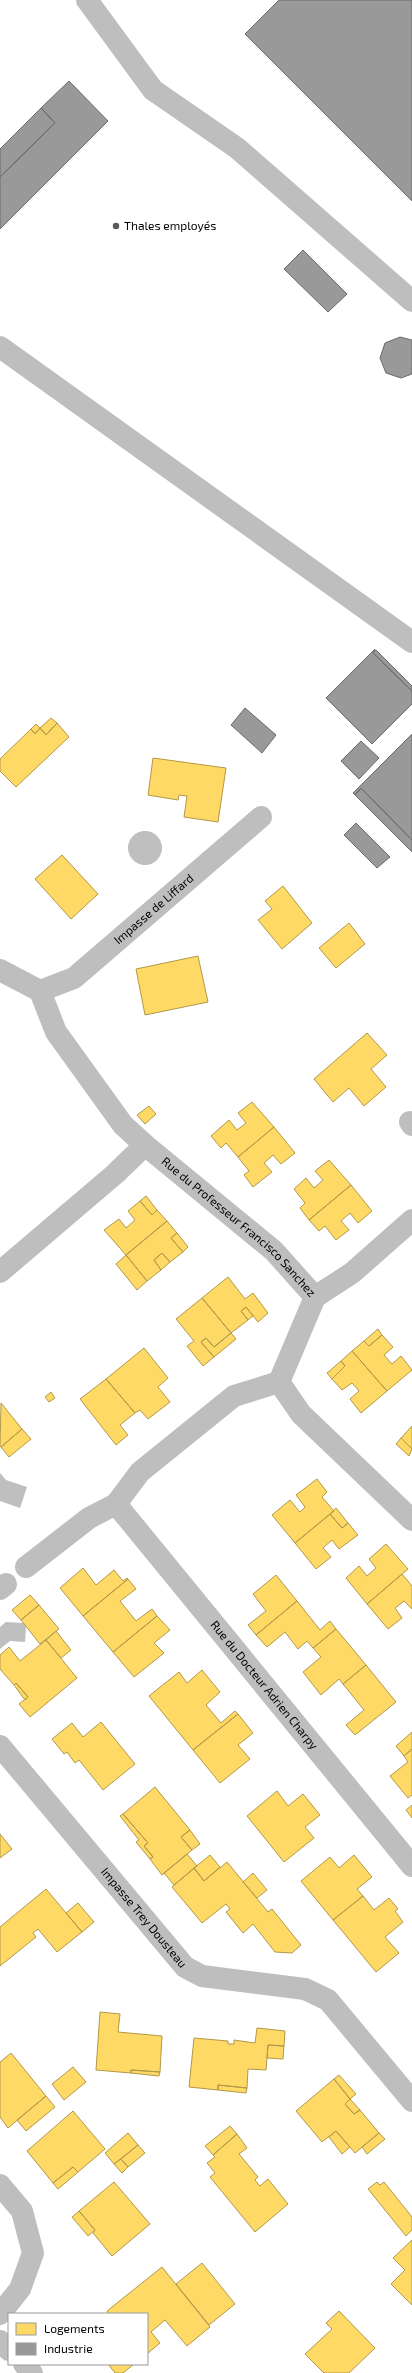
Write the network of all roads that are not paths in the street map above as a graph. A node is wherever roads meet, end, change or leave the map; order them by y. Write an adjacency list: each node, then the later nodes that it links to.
1 (87, 0): 2 (street)
2 (412, 301)
3 (0, 347): 4 (street)
4 (412, 642)
5 (261, 817): 7 (street, Impasse de Liffard)
6 (0, 970): 7 (street)
7 (40, 991): 8 (street)
8 (145, 1145): 10 (street); 11 (street, Rue du Professeur Francisco Sanchez)
9 (412, 1220): 11 (street)
10 (0, 1272)
11 (314, 1297): 12 (street, Rue du Professeur Francisco Sanchez)
12 (279, 1382): 13 (street); 14 (street)
13 (116, 1504): 15 (street); 17 (street, Rue du Docteur Adrien Charpy)
14 (412, 1520)
15 (26, 1567)
16 (0, 1746): 18 (street, Impasse Trey Dousteau)
17 (412, 1866)
18 (412, 2101)
19 (0, 2185): 20 (street)
20 (0, 2314)
21 (0, 2341): 22 (street)
22 (8, 2349)
23 (25, 2365): 24 (street)
24 (32, 2373)

